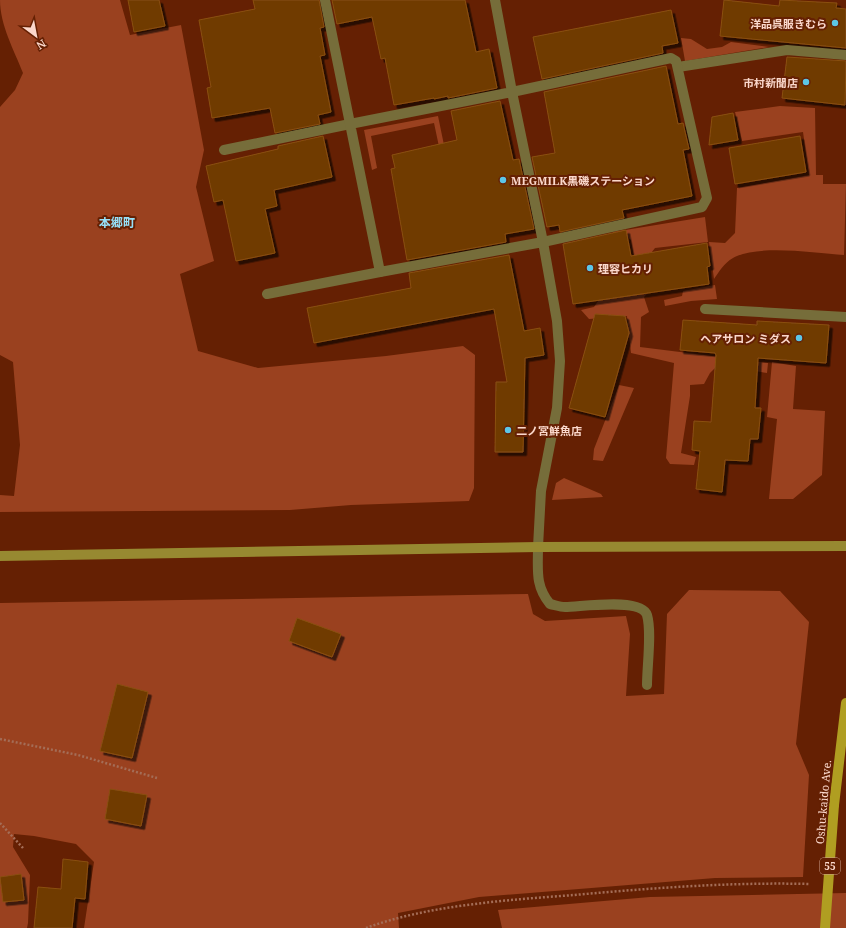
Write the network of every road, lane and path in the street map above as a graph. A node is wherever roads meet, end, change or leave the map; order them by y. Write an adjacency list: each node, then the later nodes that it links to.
1 (325, 0): 6 (street)
2 (495, 0): 5 (street)
3 (846, 55): 4 (street)
4 (678, 67): 5 (street); 8 (street)
5 (512, 92): 6 (street); 8 (street)
6 (350, 124): 7 (street); 9 (street)
7 (224, 150)
8 (544, 242): 9 (street); 14 (street)
9 (380, 272): 10 (street)
10 (266, 294)
11 (705, 308): 12 (street)
12 (846, 317)
13 (846, 546): 14 (street)
14 (538, 547): 15 (street); 16 (street)
15 (0, 556)
16 (647, 685)
17 (846, 703): 24 (main road, Oshu-kaido Ave. / 55, bridge)
18 (0, 739): 19 (path)
19 (157, 778)
20 (0, 823): 21 (path)
21 (24, 848)
22 (817, 884): 23 (path)
23 (366, 928)
24 (825, 928)

